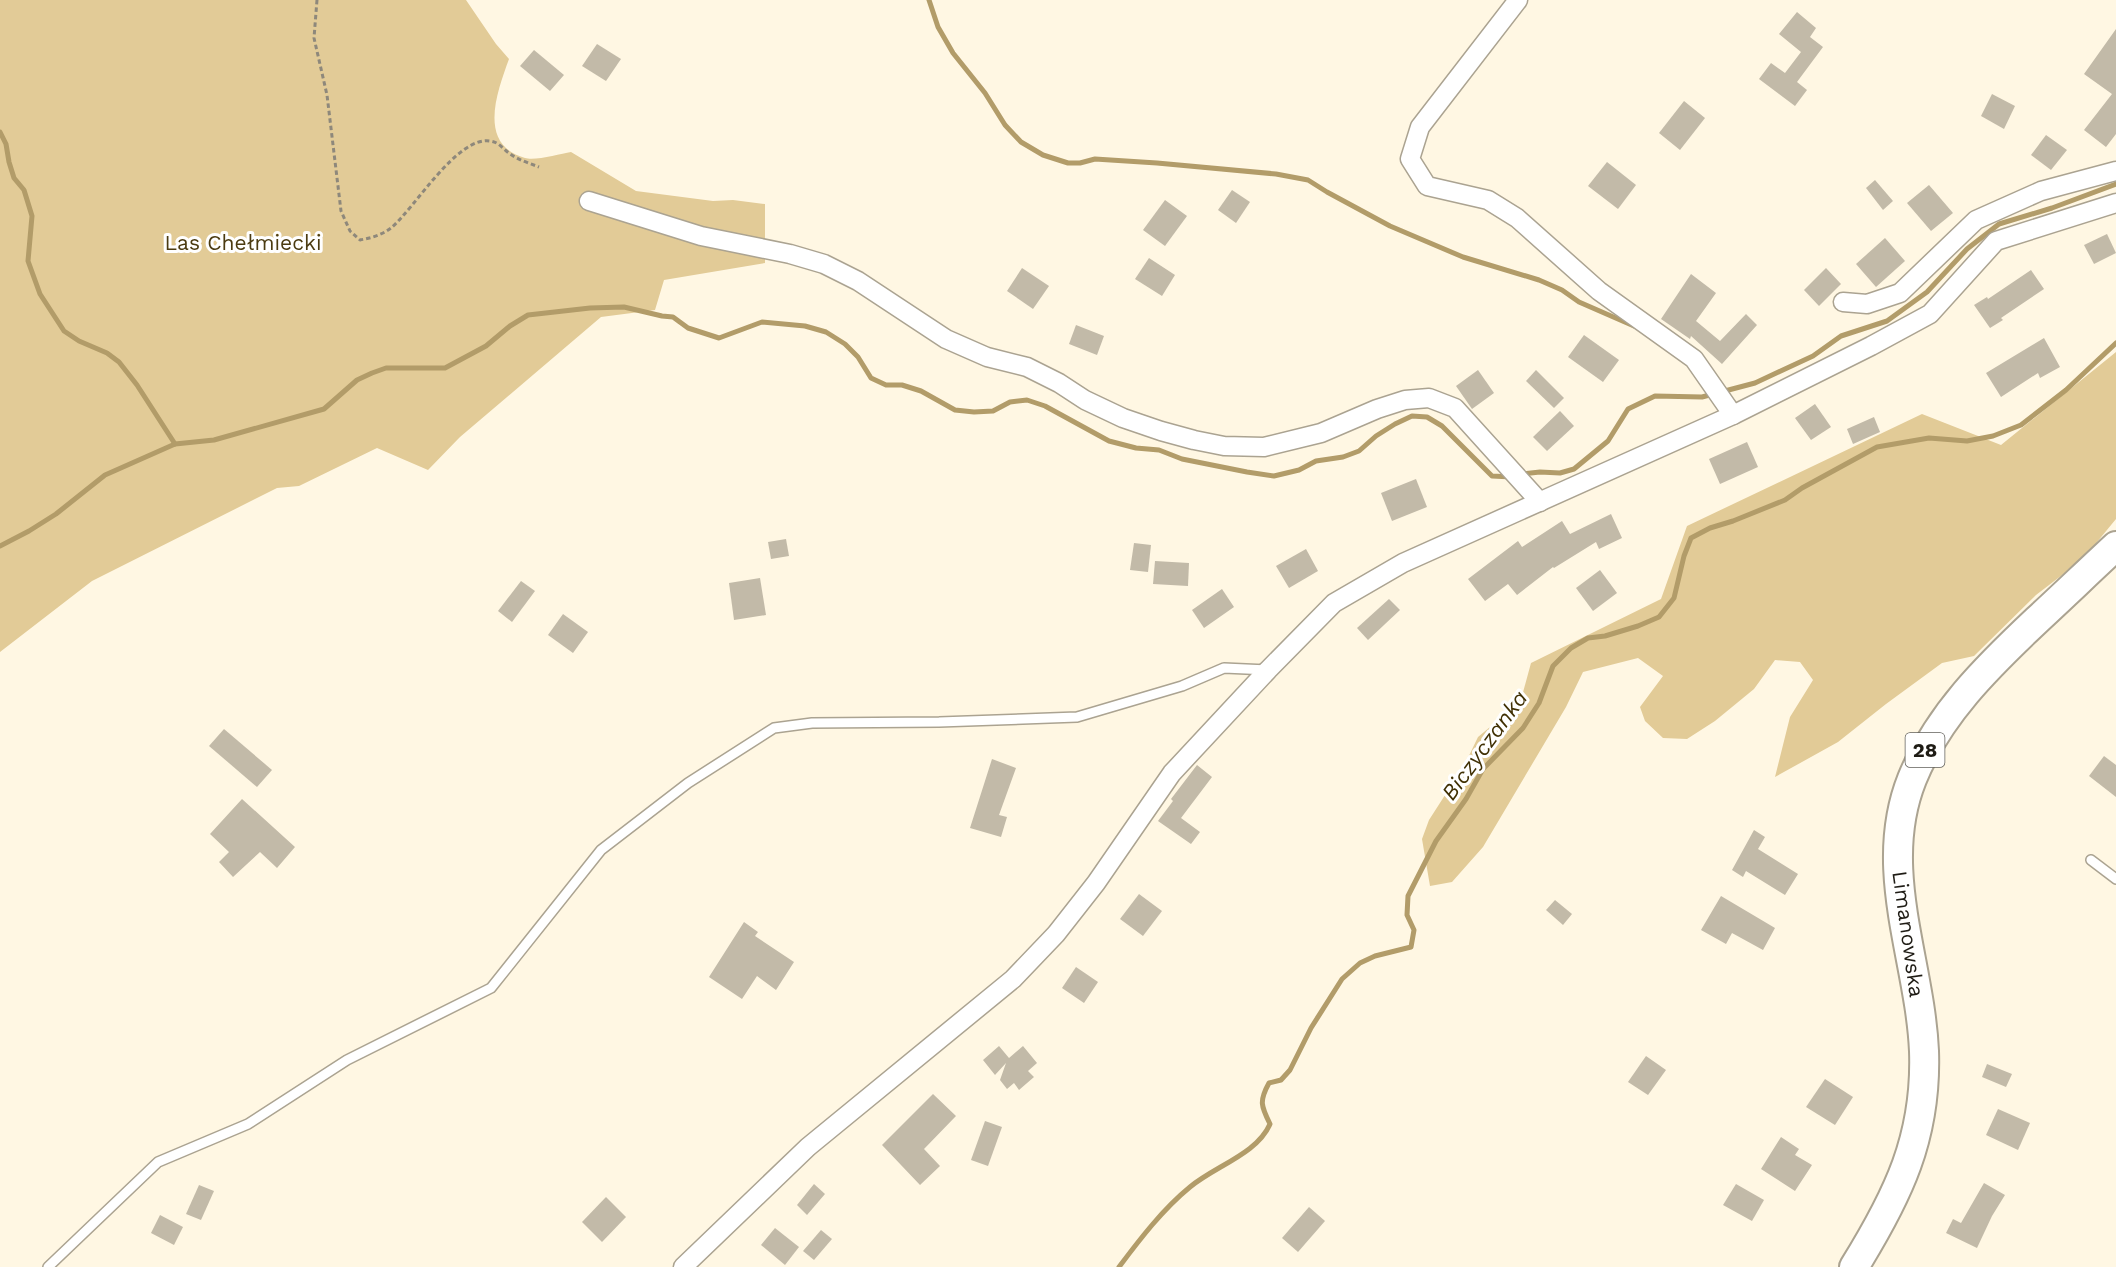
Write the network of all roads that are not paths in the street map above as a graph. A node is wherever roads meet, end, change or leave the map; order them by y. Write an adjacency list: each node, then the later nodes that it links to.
1 (1518, 0): 8 (street)
2 (2116, 171): 5 (street)
3 (589, 201): 9 (street)
4 (2116, 203): 6 (street)
5 (1976, 220): 6 (street); 7 (street)
6 (1996, 241): 8 (street)
7 (1843, 302)
8 (1733, 415): 9 (street)
9 (1540, 502): 11 (street)
10 (2116, 546): 16 (main road, Limanowska / 28)
11 (1268, 670): 14 (lane); 15 (street)
12 (2091, 860): 13 (lane)
13 (2116, 879)
14 (48, 1267)
15 (683, 1267)
16 (1854, 1267)

